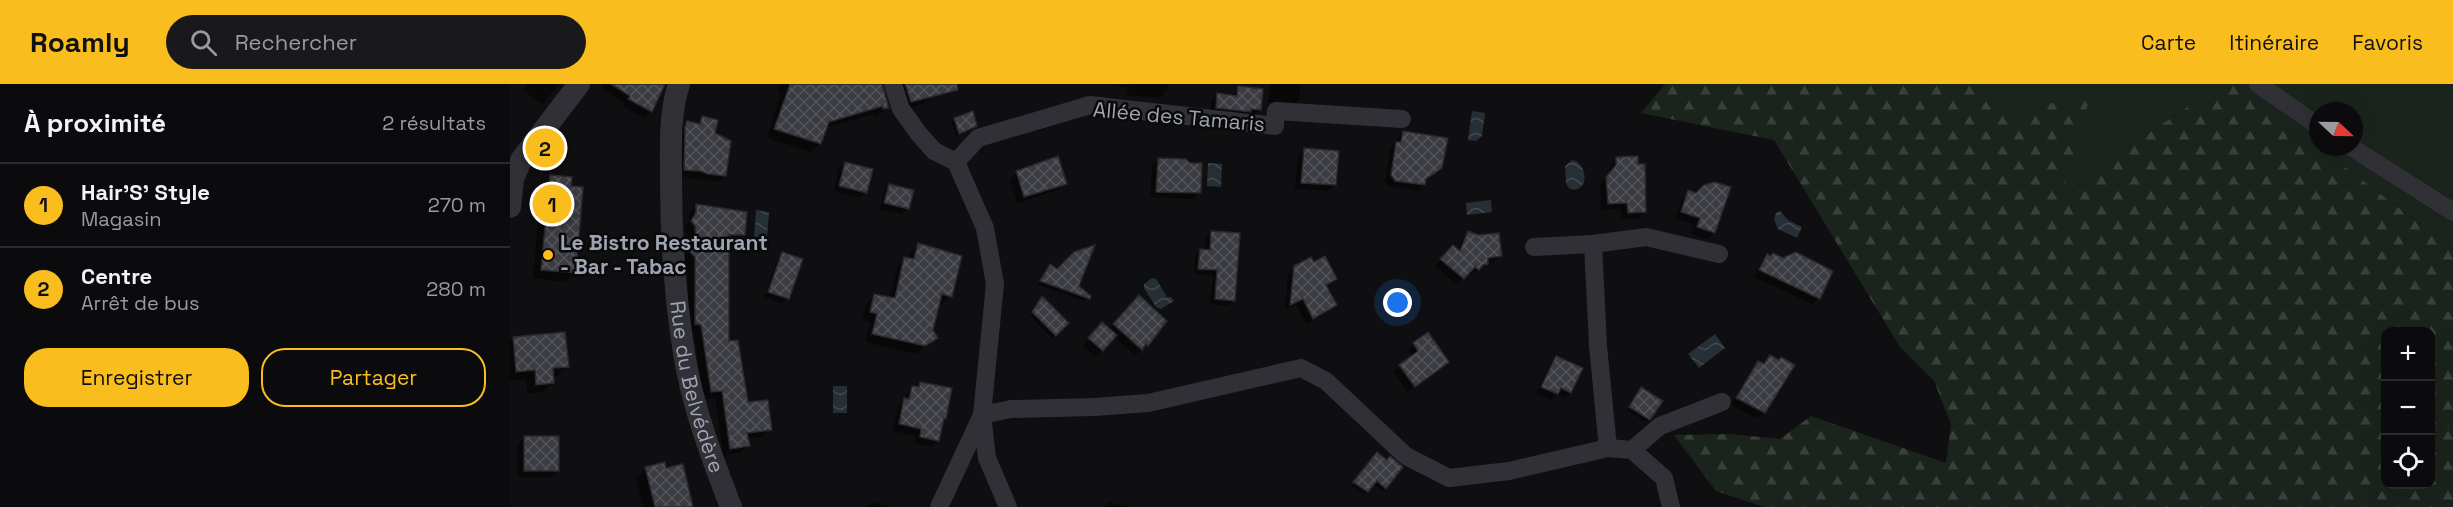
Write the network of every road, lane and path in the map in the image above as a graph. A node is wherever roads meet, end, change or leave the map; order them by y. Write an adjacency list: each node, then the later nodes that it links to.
1 (579, 84): 9 (street)
2 (679, 84): 19 (street, Rue du Belvédère)
3 (893, 84): 8 (street)
4 (2258, 84): 6 (street)
5 (1402, 119): 8 (street, Allée des Tamaris)
6 (2309, 120)
7 (2363, 155): 11 (street)
8 (956, 162): 16 (street)
9 (514, 167): 10 (street)
10 (510, 207)
11 (2453, 212)
12 (1593, 244): 13 (street); 14 (street); 17 (street)
13 (1534, 247)
14 (1719, 254)
15 (1722, 402): 18 (street)
16 (982, 415): 17 (street); 20 (street); 21 (street)
17 (1608, 448): 18 (street)
18 (1632, 450): 22 (street)
19 (731, 507)
20 (939, 507)
21 (1008, 507)
22 (1671, 507)

